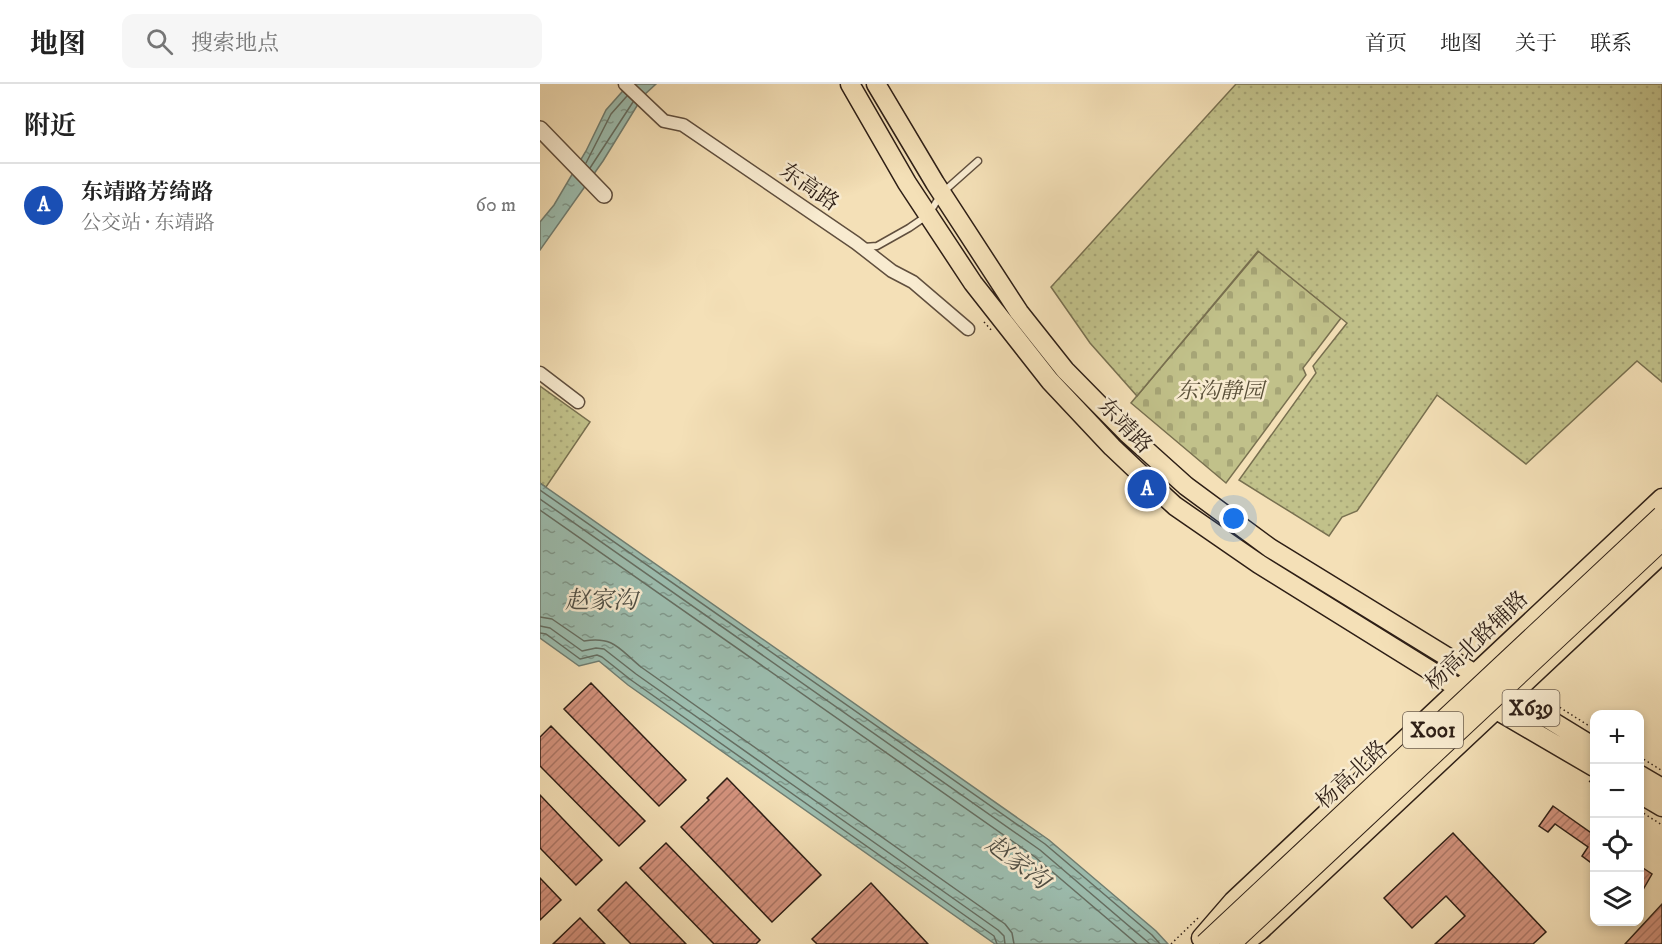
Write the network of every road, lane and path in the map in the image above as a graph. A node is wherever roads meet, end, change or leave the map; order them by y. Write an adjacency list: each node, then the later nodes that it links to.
1 (626, 84): 9 (street, 东高路)
2 (850, 84): 8 (main road, 东靖路)
3 (876, 84): 6 (main road, 东靖路)
4 (541, 130): 7 (street)
5 (978, 161): 6 (lane)
6 (942, 193): 8 (lane); 17 (main road, 东靖路)
7 (604, 195)
8 (928, 215): 9 (lane); 18 (main road, 东靖路)
9 (856, 243): 10 (street, 东高路)
10 (968, 329)
11 (540, 373): 12 (street)
12 (578, 402)
13 (1662, 498): 17 (main road, 杨高北路辅路 / X001)
14 (1662, 516): 35 (highway, 杨高北路 / X001, bridge)
15 (1662, 540): 36 (highway, 杨高北路 / X001, bridge)
16 (1662, 554): 19 (main road, X001)
17 (1472, 671): 18 (main road, 杨高北路辅路 / X001); 19 (main road, 东靖路 / X639)
18 (1459, 688): 20 (main road, 东靖路); 34 (main road, 杨高北路辅路 / X001)
19 (1516, 690): 20 (main road, X001); 21 (path); 22 (main road, 东靖路 / X639)
20 (1502, 713): 24 (main road, 东靖路 / X639); 37 (main road, X001)
21 (1590, 727)
22 (1590, 744)
23 (1644, 760): 25 (path)
24 (1590, 765)
25 (1662, 771)
26 (1644, 777): 27 (main road)
27 (1662, 788)
28 (1644, 796): 29 (main road)
29 (1662, 807)
30 (1644, 814): 31 (path)
31 (1662, 825)
32 (1201, 916): 33 (path)
33 (1171, 944)
34 (1196, 944)
35 (1204, 944)
36 (1230, 944)
37 (1243, 944)

